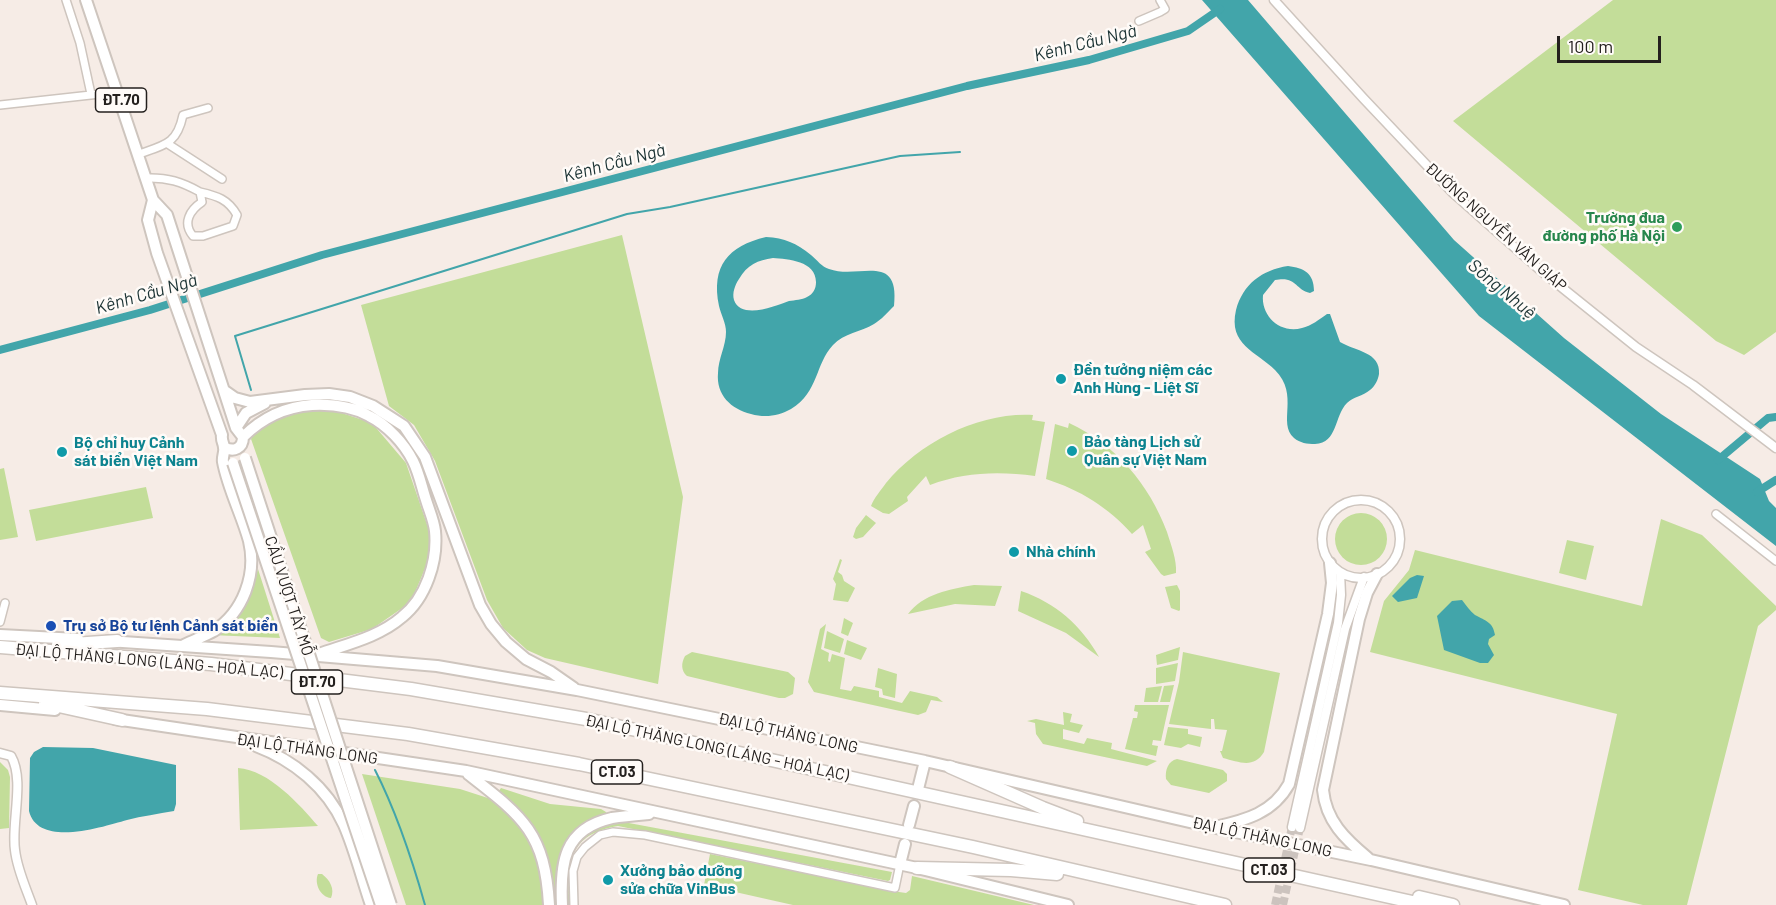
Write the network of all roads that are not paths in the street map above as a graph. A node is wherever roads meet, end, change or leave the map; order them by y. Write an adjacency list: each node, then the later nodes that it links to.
1 (66, 0): 7 (street)
2 (86, 0): 6 (main road, ĐT.70)
3 (1160, 0): 5 (street)
4 (1274, 0): 23 (street, ĐƯỜNG NGUYỄN VĂN GIÁP)
5 (1139, 21)
6 (118, 92): 7 (street); 11 (main road, ĐT.70)
7 (91, 94): 8 (street)
8 (0, 105)
9 (208, 108): 10 (street)
10 (168, 144): 11 (street); 13 (street)
11 (139, 154): 12 (main road, ĐT.70)
12 (146, 178): 14 (street); 15 (main road, ĐT.70)
13 (222, 179)
14 (200, 192): 17 (street); 17 (street)
15 (153, 200): 16 (main road, ĐT.70); 20 (main road, ĐT.70)
16 (170, 228): 17 (street); 18 (main road, ĐT.70)
17 (188, 231)
18 (225, 391): 19 (main road); 21 (main road, ĐT.70)
19 (271, 400): 21 (main road); 37 (main road)
20 (222, 435): 21 (main road); 22 (main road, ĐT.70)
21 (240, 437): 22 (main road); 36 (main road); 60 (main road, CẦU VƯỢT TÂY MỖ / ĐT.70, bridge)
22 (227, 448): 34 (main road); 59 (main road, CẦU VƯỢT TÂY MỖ / ĐT.70, bridge)
23 (1776, 448)
24 (1716, 514): 25 (street)
25 (1776, 561)
26 (1330, 563): 27 (street); 28 (street); 50 (main road)
27 (1340, 572): 29 (street); 29 (street)
28 (1377, 574): 29 (street); 53 (main road)
29 (1365, 577)
30 (5, 603): 31 (street)
31 (0, 624): 32 (street)
32 (5, 635): 33 (main road, ĐẠI LỘ THĂNG LONG)
33 (117, 641): 34 (main road, ĐẠI LỘ THĂNG LONG); 35 (highway)
34 (183, 645): 36 (main road, ĐẠI LỘ THĂNG LONG)
35 (0, 647): 52 (highway, ĐẠI LỘ THĂNG LONG (LÁNG - HOÀ LẠC) / CT.03)
36 (314, 656): 37 (main road, ĐẠI LỘ THĂNG LONG)
37 (577, 690): 43 (main road, ĐẠI LỘ THĂNG LONG)
38 (0, 693): 40 (highway); 66 (highway, CT.03)
39 (0, 705): 40 (main road, ĐẠI LỘ THĂNG LONG)
40 (122, 720): 41 (main road, ĐẠI LỘ THĂNG LONG)
41 (236, 738): 45 (main road, ĐẠI LỘ THĂNG LONG); 58 (main road)
42 (0, 753): 57 (street)
43 (925, 761): 44 (main road, ĐẠI LỘ THĂNG LONG); 46 (main road)
44 (950, 767): 50 (main road, ĐẠI LỘ THĂNG LONG); 52 (highway)
45 (466, 771): 48 (main road, ĐẠI LỘ THĂNG LONG); 61 (main road)
46 (918, 789)
47 (914, 806): 49 (main road)
48 (658, 813): 54 (main road, ĐẠI LỘ THĂNG LONG); 62 (main road)
49 (909, 825)
50 (1211, 827): 53 (main road, ĐẠI LỘ THĂNG LONG)
51 (905, 844): 54 (main road)
52 (1199, 854): 56 (highway, ĐẠI LỘ THĂNG LONG (LÁNG - HOÀ LẠC) / CT.03)
53 (1371, 860): 69 (main road, ĐẠI LỘ THĂNG LONG)
54 (900, 864): 55 (main road, ĐẠI LỘ THĂNG LONG); 63 (street)
55 (917, 868): 64 (main road, ĐẠI LỘ THĂNG LONG); 65 (highway)
56 (1339, 885): 67 (highway, ĐẠI LỘ THĂNG LONG (LÁNG - HOÀ LẠC) / CT.03); 68 (highway)
57 (32, 905)
58 (371, 905)
59 (381, 905)
60 (391, 905)
61 (549, 905)
62 (562, 905)
63 (574, 905)
64 (1068, 905)
65 (1208, 905)
66 (1225, 905)
67 (1426, 905)
68 (1453, 905)
69 (1564, 905)

